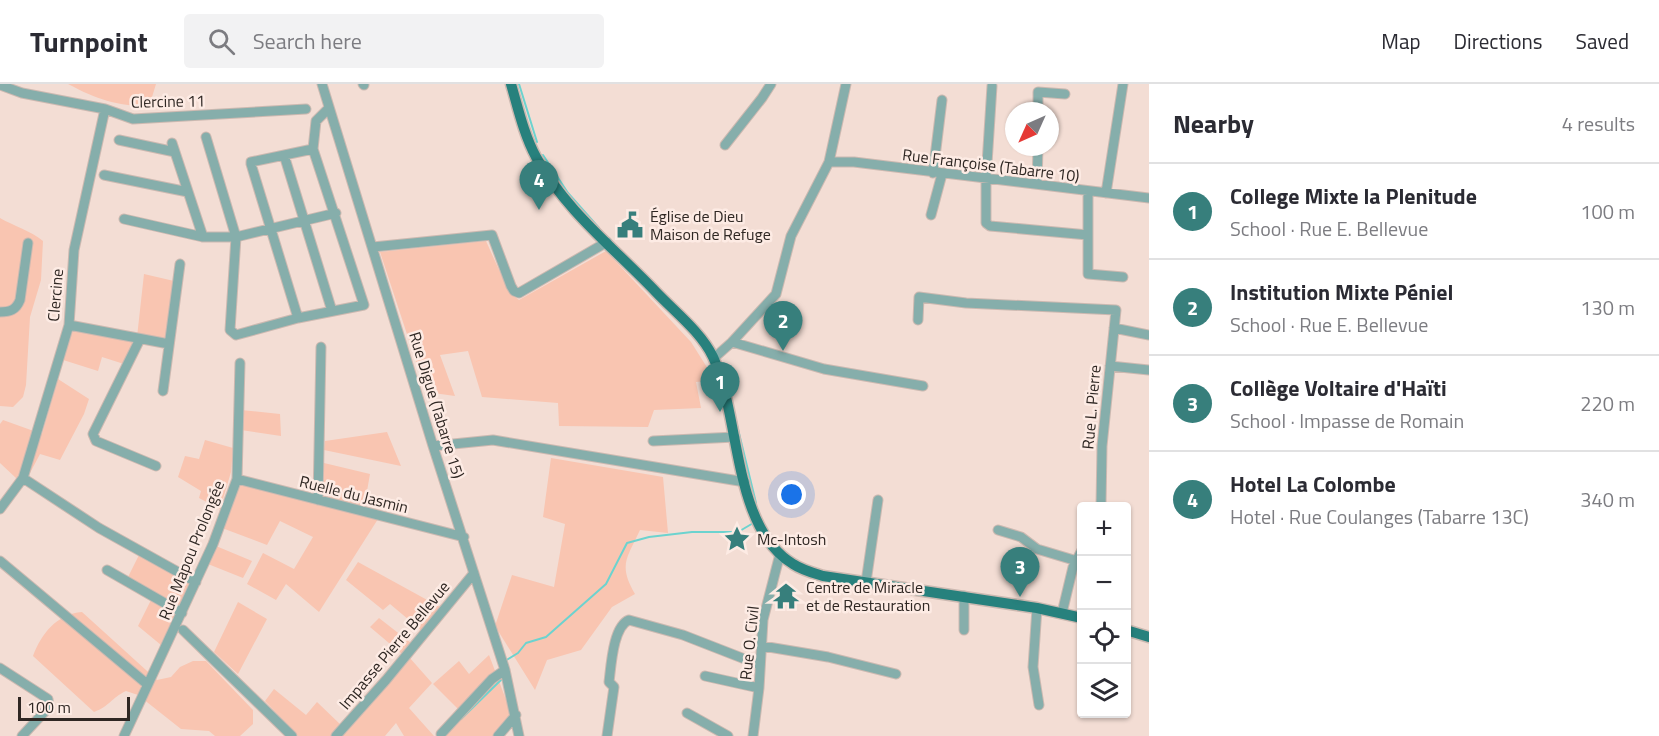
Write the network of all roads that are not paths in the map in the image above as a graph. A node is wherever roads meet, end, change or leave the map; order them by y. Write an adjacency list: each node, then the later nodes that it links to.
1 (322, 84): 11 (street, Rue Digue (Tabarre 15))
2 (511, 84): 37 (main road)
3 (771, 84): 16 (street)
4 (846, 84): 20 (street)
5 (1122, 84): 27 (street)
6 (0, 85): 12 (street, Clercine 11)
7 (992, 86): 23 (street)
8 (1065, 94): 10 (street)
9 (942, 100): 21 (street)
10 (1038, 102)
11 (329, 108): 17 (street); 39 (street, Rue Digue (Tabarre 15))
12 (105, 109): 13 (street, Clercine 11); 46 (street, Clercine)
13 (306, 109)
14 (206, 137): 36 (street)
15 (119, 140): 25 (street)
16 (725, 145)
17 (314, 149): 18 (street); 29 (street)
18 (284, 155): 32 (street); 33 (street)
19 (1038, 156): 24 (street)
20 (829, 162): 21 (street, Rue Françoise (Tabarre 10)); 50 (street)
21 (937, 173): 23 (street, Rue Françoise (Tabarre 10)); 30 (street)
22 (104, 175): 25 (street)
23 (986, 179): 24 (street, Rue Françoise (Tabarre 10)); 34 (street)
24 (1038, 184): 26 (street, Rue Françoise (Tabarre 10))
25 (188, 192): 35 (street)
26 (1088, 192): 27 (street, Rue Françoise (Tabarre 10)); 34 (street)
27 (1106, 193): 28 (street, Rue Françoise (Tabarre 10))
28 (1149, 198)
29 (336, 213): 32 (street); 42 (street)
30 (931, 214)
31 (124, 219): 35 (street)
32 (303, 221): 33 (street); 42 (street)
33 (272, 228): 36 (street); 44 (street)
34 (1088, 235): 41 (street)
35 (203, 237): 36 (street)
36 (237, 237): 44 (street)
37 (607, 242): 39 (street); 53 (main road)
38 (28, 243): 43 (street)
39 (373, 247): 61 (street, Rue Digue (Tabarre 15))
40 (180, 264): 51 (street)
41 (1123, 277)
42 (332, 311): 44 (street)
43 (0, 312)
44 (298, 318)
45 (918, 320): 47 (street, Rue L. Pierre)
46 (69, 325): 49 (street); 63 (street, Clercine)
47 (1114, 328): 48 (street); 55 (street, Rue L. Pierre)
48 (1149, 335)
49 (140, 339): 51 (street); 62 (street)
50 (732, 342): 53 (street); 57 (street)
51 (169, 344): 58 (street)
52 (321, 347): 66 (street)
53 (714, 358): 59 (main road)
54 (240, 363): 64 (street, Rue Mapou Prolongée)
55 (1110, 366): 56 (street); 68 (street, Rue L. Pierre)
56 (1149, 370)
57 (923, 386)
58 (163, 391)
59 (735, 437): 60 (street); 65 (main road)
60 (653, 441)
61 (433, 446): 65 (street); 71 (street, Rue Digue (Tabarre 15))
62 (156, 466)
63 (23, 478): 69 (street, Clercine); 77 (street)
64 (237, 479): 66 (street, Ruelle du Jasmin); 77 (street, Rue Mapou Prolongée)
65 (745, 482): 72 (main road)
66 (318, 500): 71 (street, Ruelle du Jasmin)
67 (878, 500): 78 (street)
68 (1101, 502)
69 (0, 509)
70 (998, 530): 74 (street)
71 (464, 537): 76 (street, Rue Digue (Tabarre 15))
72 (780, 554): 78 (main road); 88 (street, Rue O. Civil)
73 (0, 561): 94 (street)
74 (1077, 561): 82 (street)
75 (106, 570): 81 (street)
76 (474, 573): 91 (street, Rue Digue (Tabarre 15)); 103 (street, Impasse Pierre Bellevue)
77 (196, 582): 81 (street, Rue Mapou Prolongée)
78 (866, 582): 79 (main road)
79 (964, 597): 80 (main road); 85 (street)
80 (1037, 608): 82 (main road); 96 (street)
81 (182, 613): 94 (street, Rue Mapou Prolongée)
82 (1062, 613): 83 (main road)
83 (1077, 617)
84 (183, 630): 102 (street)
85 (964, 630)
86 (1131, 632): 87 (main road)
87 (1149, 637)
88 (762, 646): 89 (street, Rue O. Civil); 92 (street)
89 (760, 665): 95 (street, Rue O. Civil); 106 (street)
90 (0, 668): 100 (street)
91 (506, 674): 98 (street, Rue Digue (Tabarre 15)); 99 (street)
92 (896, 674)
93 (705, 676): 95 (street)
94 (147, 684): 101 (street, Rue Mapou Prolongée)
95 (759, 688): 108 (street, Rue O. Civil)
96 (1039, 705)
97 (687, 713): 107 (street)
98 (516, 715): 104 (street); 105 (street, Rue Digue (Tabarre 15))
99 (441, 734)
100 (22, 736)
101 (124, 736)
102 (292, 736)
103 (336, 736)
104 (498, 736)
105 (519, 736)
106 (607, 736)
107 (728, 736)
108 (753, 736)

